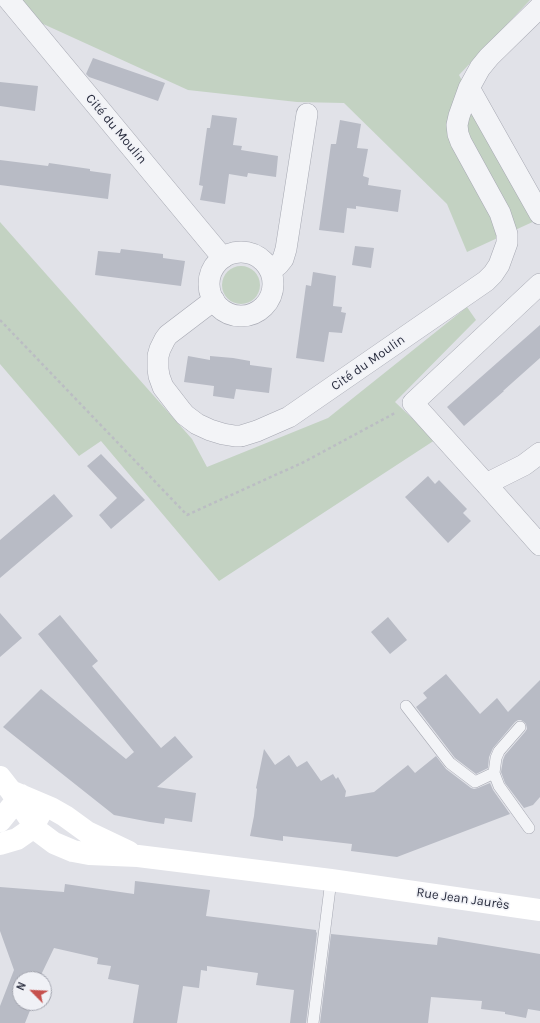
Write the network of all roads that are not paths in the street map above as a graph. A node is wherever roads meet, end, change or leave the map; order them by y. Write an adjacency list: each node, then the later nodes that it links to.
1 (9, 0): 6 (street, Cité du Moulin)
2 (540, 7): 3 (street, Cité du Moulin)
3 (469, 88): 5 (street); 9 (street, Cité du Moulin)
4 (307, 114): 7 (street)
5 (540, 214)
6 (223, 258): 7 (street); 9 (street)
7 (271, 271): 9 (street)
8 (540, 284): 11 (street)
9 (214, 300)
10 (540, 453): 11 (street)
11 (486, 484): 12 (street)
12 (540, 545)
13 (406, 706): 15 (lane)
14 (520, 727): 15 (lane)
15 (494, 773): 20 (lane)
16 (12, 791): 17 (street); 18 (street); 19 (street)
17 (45, 805): 19 (street); 22 (street)
18 (0, 821)
19 (34, 825): 21 (street); 22 (street)
20 (529, 828)
21 (0, 844)
22 (138, 856): 23 (street, Rue Jean Jaurès)
23 (331, 880): 24 (street, Rue Jean Jaurès); 25 (lane)
24 (540, 910)
25 (313, 1023)

